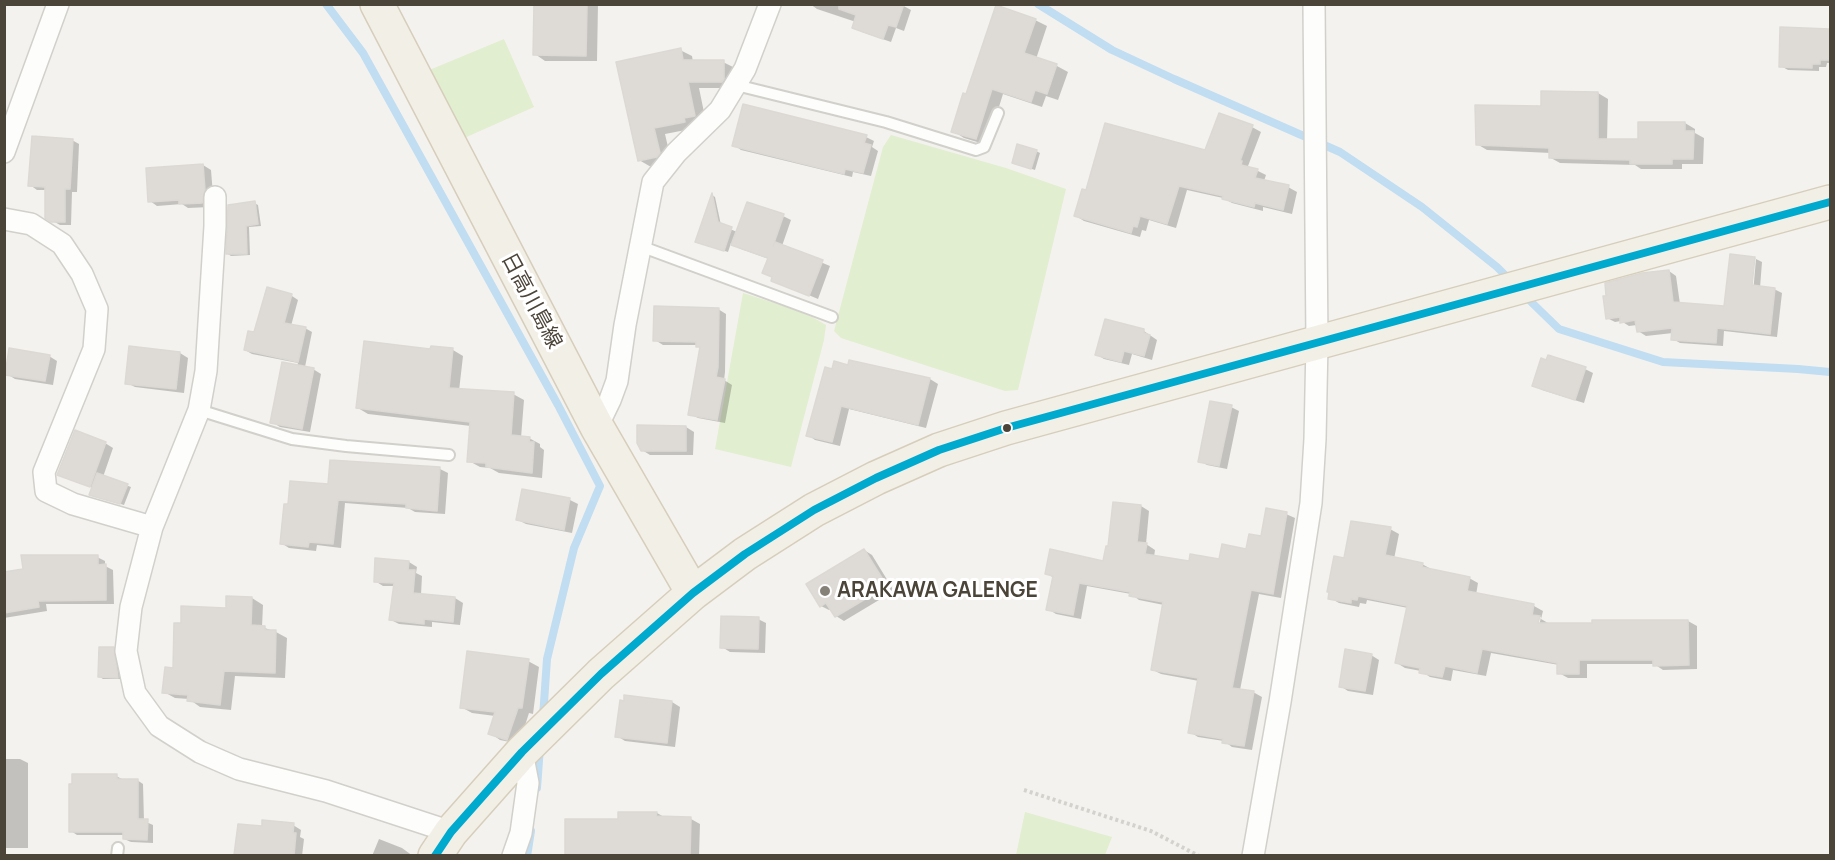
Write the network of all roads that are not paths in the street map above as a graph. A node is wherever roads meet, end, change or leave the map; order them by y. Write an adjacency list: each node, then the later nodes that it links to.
1 (58, 4): 7 (street)
2 (377, 4): 15 (main road, 日高川島線)
3 (770, 4): 5 (street)
4 (1314, 4): 13 (street)
5 (736, 85): 6 (lane); 11 (street)
6 (998, 113)
7 (4, 152)
8 (215, 197): 14 (street)
9 (1830, 202): 13 (main road)
10 (4, 219): 17 (street)
11 (640, 246): 12 (lane); 15 (street)
12 (832, 317)
13 (1317, 343): 18 (main road); 22 (street)
14 (199, 410): 16 (lane); 17 (street)
15 (597, 427): 18 (main road, 日高川島線)
16 (449, 455)
17 (152, 527): 20 (street)
18 (693, 593): 19 (main road)
19 (522, 752): 20 (main road); 21 (street)
20 (443, 844)
21 (513, 855)
22 (1253, 855)

